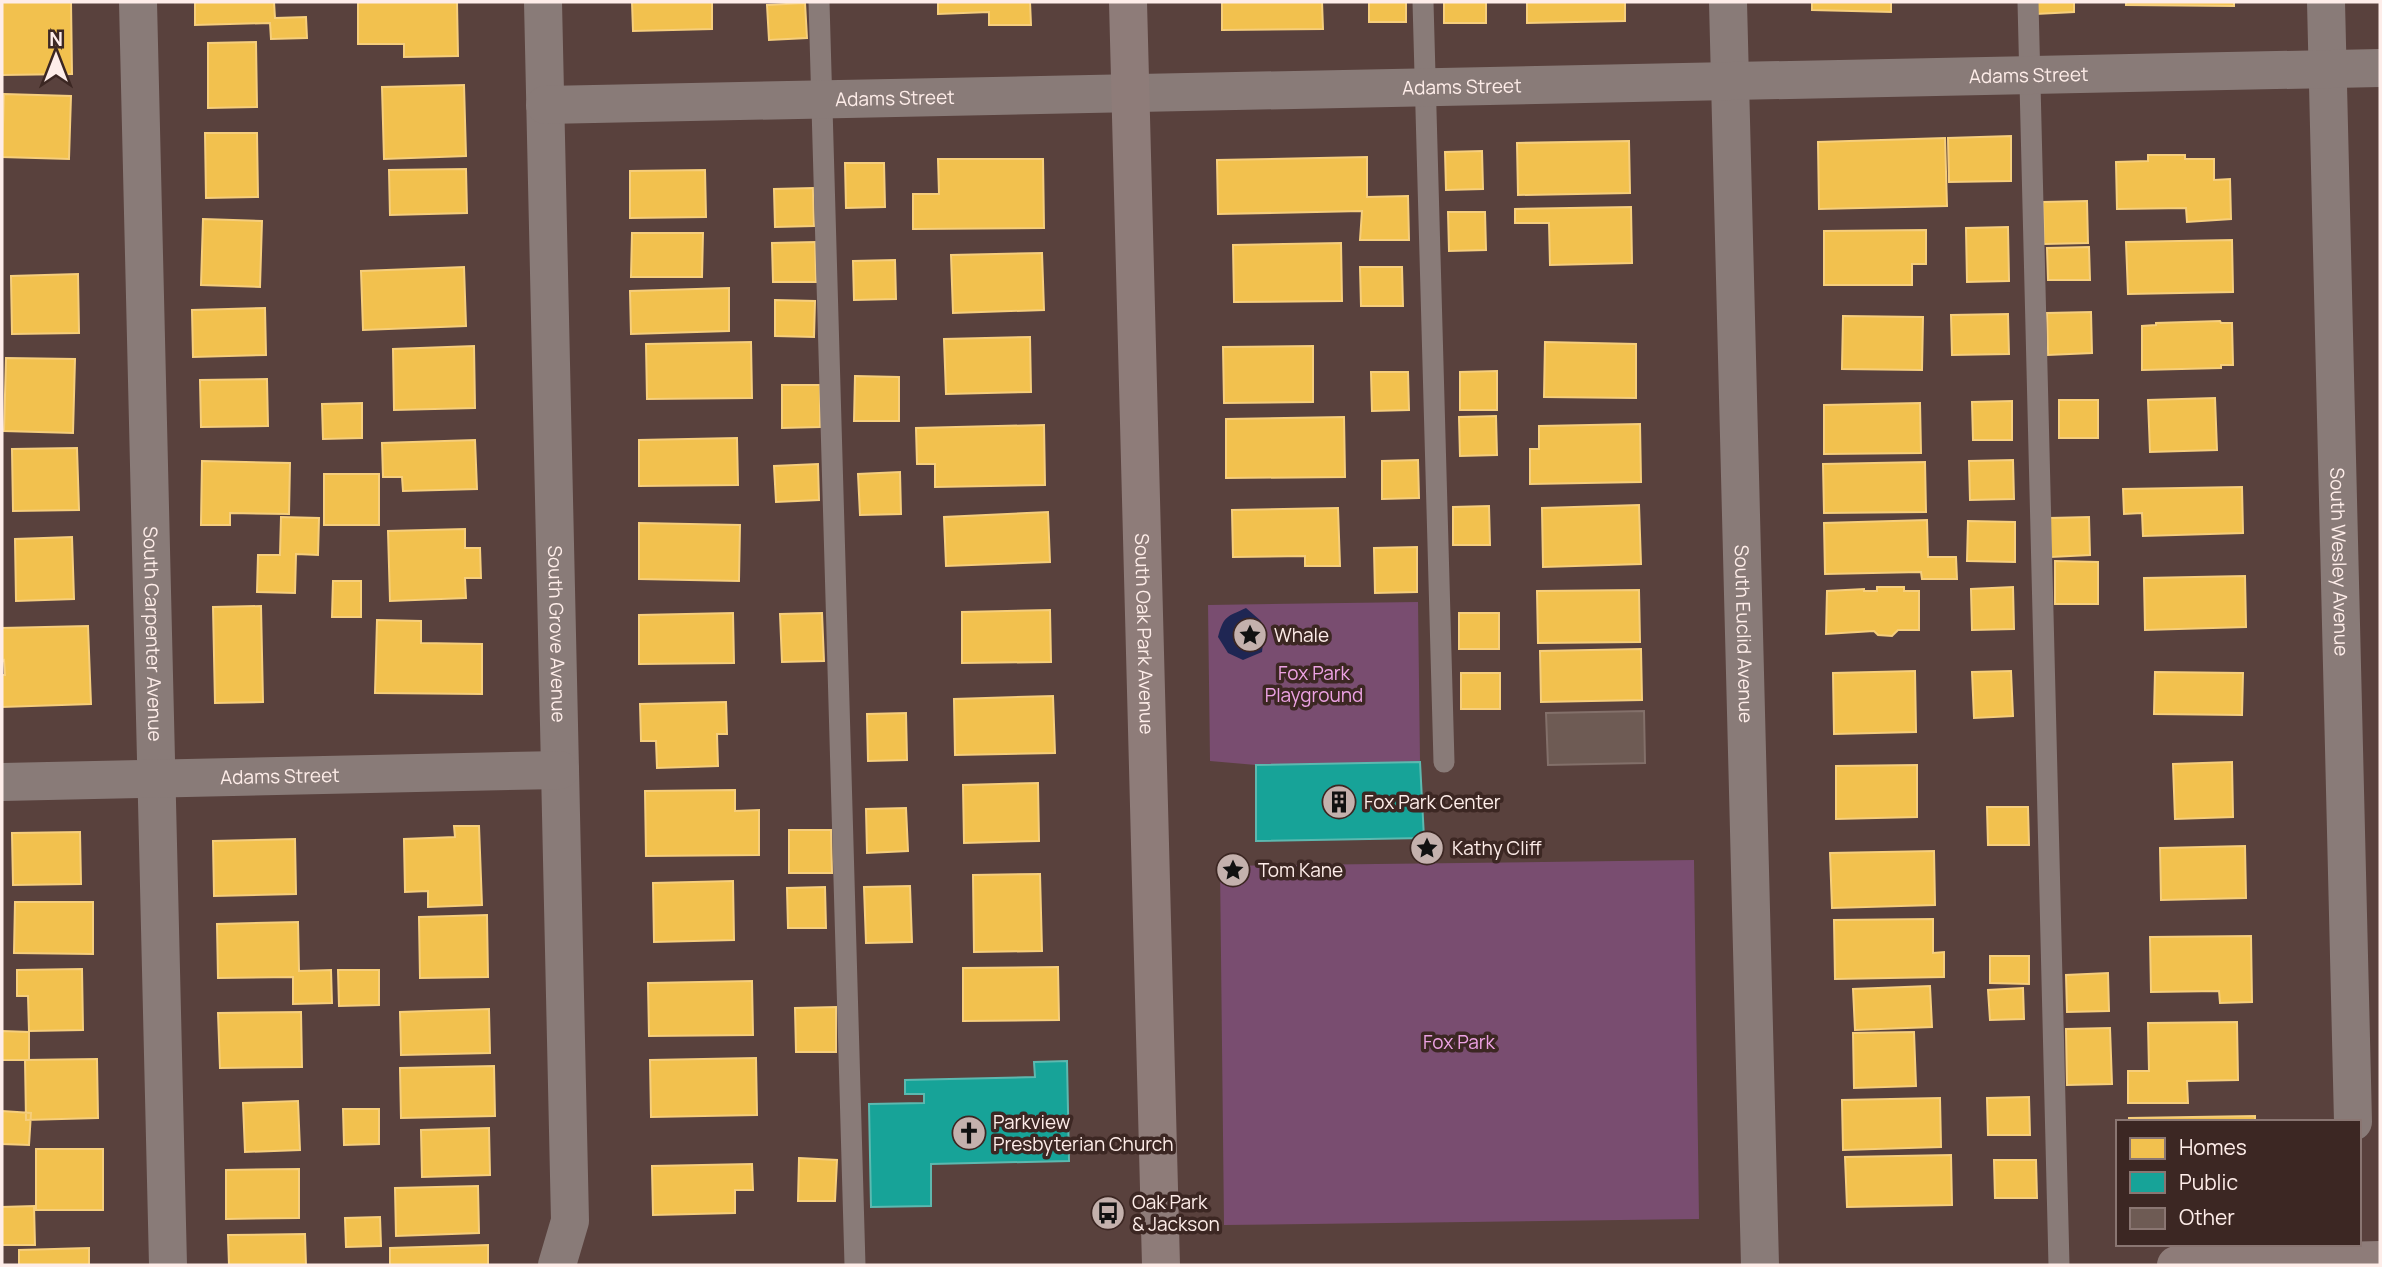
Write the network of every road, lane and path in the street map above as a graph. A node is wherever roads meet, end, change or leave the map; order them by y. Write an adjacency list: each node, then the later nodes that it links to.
1 (138, 2): 19 (street, South Carpenter Avenue)
2 (542, 2): 16 (street, South Grove Avenue)
3 (820, 2): 15 (lane)
4 (1128, 2): 14 (street, South Oak Park Avenue)
5 (1423, 2): 13 (lane)
6 (1728, 2): 12 (street, South Euclid Avenue)
7 (2028, 2): 11 (lane)
8 (2326, 2): 10 (street, South Wesley Avenue)
9 (2380, 68): 10 (street, Adams Street)
10 (2328, 69): 11 (street, Adams Street); 21 (street, South Wesley Avenue)
11 (2030, 75): 12 (street, Adams Street); 28 (lane)
12 (1730, 81): 13 (street, Adams Street); 27 (street, South Euclid Avenue)
13 (1425, 88): 14 (street, Adams Street); 17 (lane)
14 (1131, 93): 15 (street, Adams Street); 26 (street, South Oak Park Avenue)
15 (822, 99): 16 (street, Adams Street); 25 (lane)
16 (545, 105): 18 (street, South Grove Avenue)
17 (1444, 762)
18 (560, 770): 19 (street, Adams Street); 24 (street, South Grove Avenue)
19 (157, 779): 20 (street, Adams Street); 23 (street, South Carpenter Avenue)
20 (2, 782)
21 (2353, 1120)
22 (2363, 1258): 29 (street)
23 (168, 1265)
24 (557, 1265)
25 (855, 1265)
26 (1161, 1265)
27 (1760, 1265)
28 (2059, 1265)
29 (2176, 1265)

